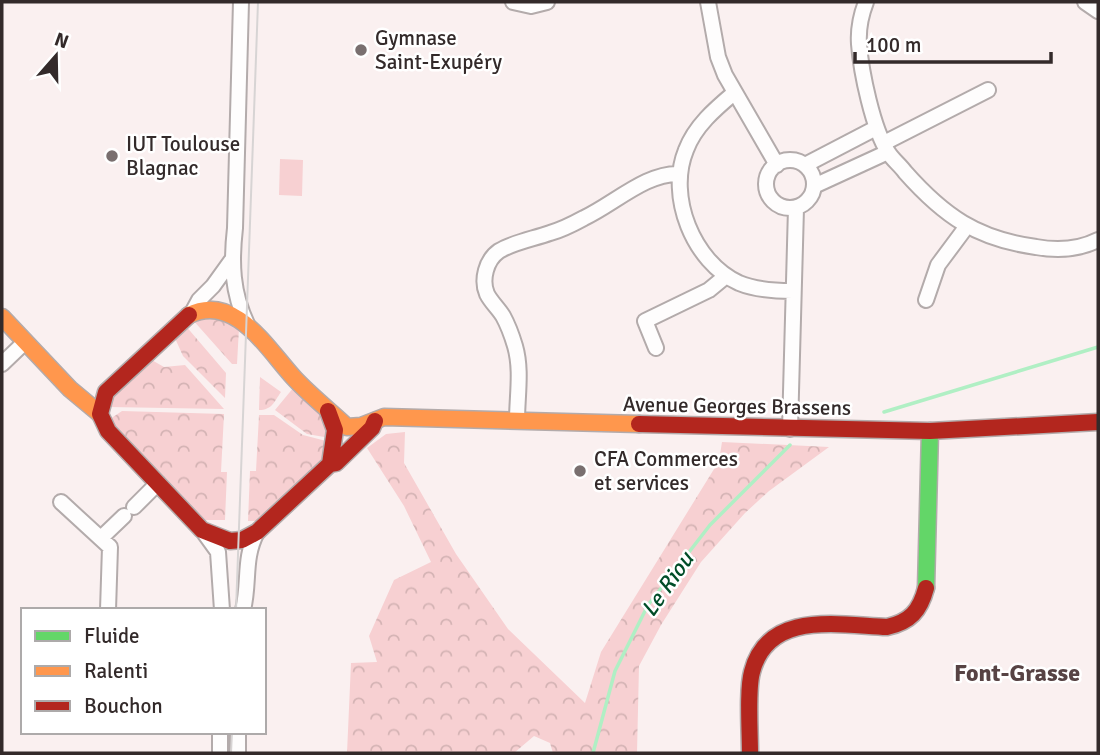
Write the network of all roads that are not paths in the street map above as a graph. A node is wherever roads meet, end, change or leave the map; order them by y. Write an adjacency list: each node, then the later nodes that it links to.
1 (241, 2): 19 (street)
2 (513, 2): 3 (street)
3 (547, 2)
4 (708, 2): 9 (street)
5 (866, 2): 10 (street)
6 (1085, 2): 7 (street)
7 (1098, 10)
8 (988, 90): 11 (street)
9 (734, 93): 12 (street); 14 (street)
10 (876, 128): 11 (street); 13 (street)
11 (886, 147): 15 (street); 17 (street)
12 (777, 164): 13 (street); 16 (street)
13 (805, 165): 15 (street)
14 (680, 174): 20 (street); 33 (street)
15 (814, 186): 16 (street)
16 (796, 208): 21 (street)
17 (967, 226): 18 (street); 22 (street)
18 (1098, 240)
19 (231, 261): 23 (street); 25 (street)
20 (726, 276): 21 (street); 27 (street)
21 (792, 291): 36 (street)
22 (926, 300)
23 (193, 311): 25 (street); 29 (street)
24 (2, 317): 26 (street)
25 (248, 326): 31 (street)
26 (25, 342): 28 (street); 30 (street)
27 (656, 348)
28 (2, 364)
29 (106, 392): 30 (street); 32 (street)
30 (81, 397): 32 (street)
31 (327, 408): 35 (street, Avenue Georges Brassens); 38 (street)
32 (100, 414): 39 (street)
33 (517, 421): 35 (street, Avenue Georges Brassens); 36 (street, Avenue Georges Brassens)
34 (1098, 422): 37 (street, Avenue Georges Brassens)
35 (371, 424): 38 (street)
36 (790, 429): 37 (street, Avenue Georges Brassens)
37 (930, 431): 51 (street)
38 (330, 464): 42 (street)
39 (158, 483): 41 (street); 43 (street)
40 (61, 502): 43 (street)
41 (202, 530): 42 (street); 45 (street)
42 (257, 532): 46 (street)
43 (102, 538): 44 (street)
44 (108, 608)
45 (222, 608)
46 (244, 608)
47 (220, 734): 49 (street)
48 (238, 734): 50 (street)
49 (220, 753)
50 (237, 753)
51 (750, 753)

